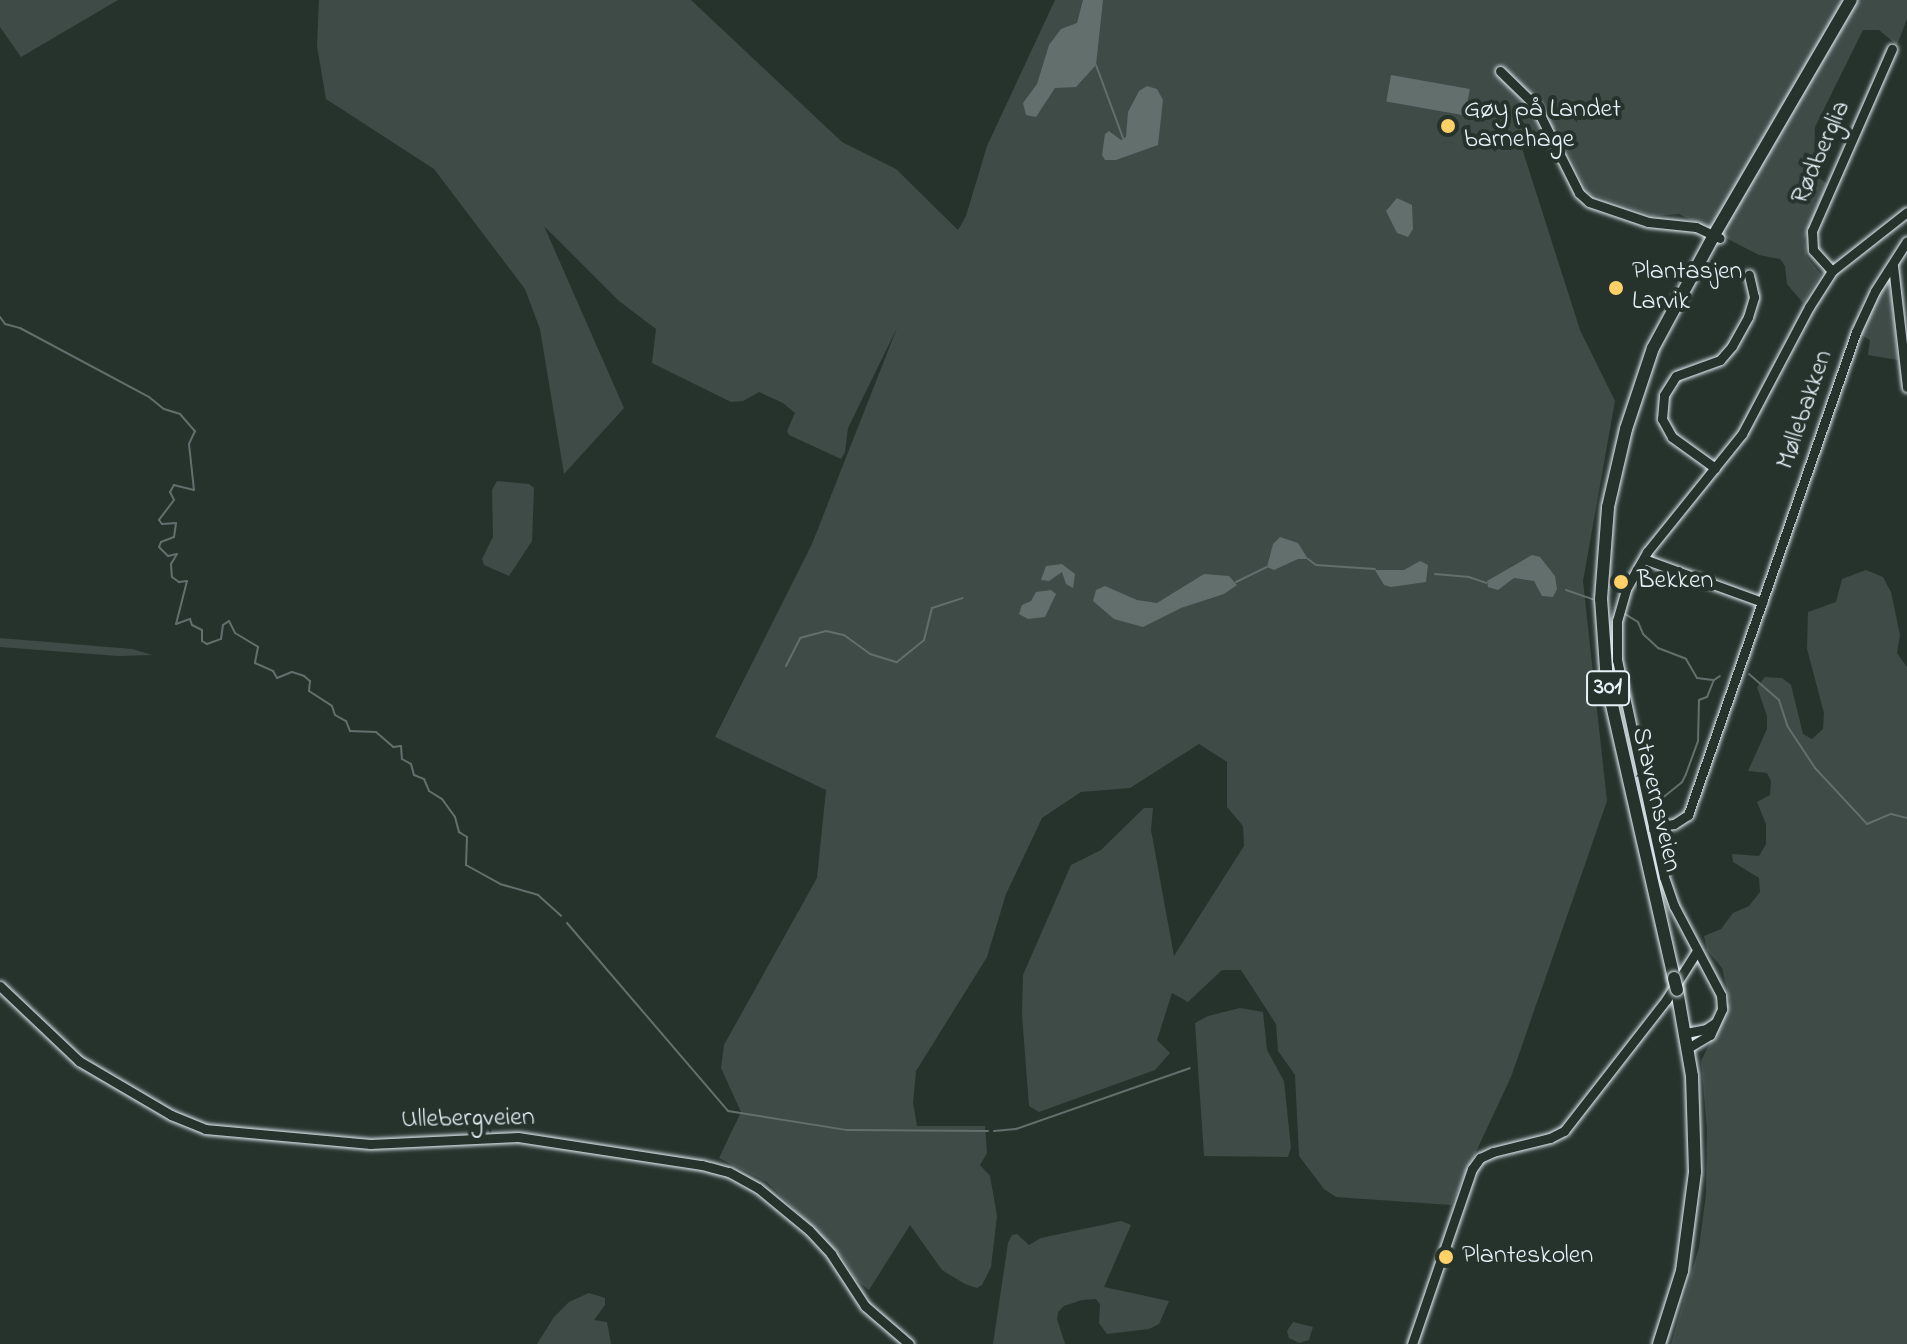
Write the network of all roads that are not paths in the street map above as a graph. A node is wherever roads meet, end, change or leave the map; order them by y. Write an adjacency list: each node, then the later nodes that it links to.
1 (1851, 0): 5 (main road, Stavernsveien / 301)
2 (1892, 49): 8 (street, Rødberglia)
3 (1500, 71): 5 (street)
4 (1907, 212): 8 (street)
5 (1717, 236): 18 (main road, Stavernsveien / 301)
6 (1907, 241): 7 (street, Møllebakken)
7 (1893, 266): 10 (street); 13 (street, Møllebakken)
8 (1832, 271): 11 (street)
9 (1749, 275): 11 (street)
10 (1907, 387)
11 (1715, 468): 12 (street)
12 (1644, 559): 13 (street); 14 (street)
13 (1762, 602): 14 (street, Møllebakken)
14 (1653, 827): 15 (street)
15 (1697, 951): 17 (street); 21 (street)
16 (0, 986): 20 (street, Ullebergveien)
17 (1718, 1021): 18 (street); 19 (street)
18 (1686, 1033): 19 (main road, Stavernsveien / 301)
19 (1688, 1048): 22 (main road, Stavernsveien / 301)
20 (909, 1344)
21 (1412, 1344)
22 (1659, 1344)

